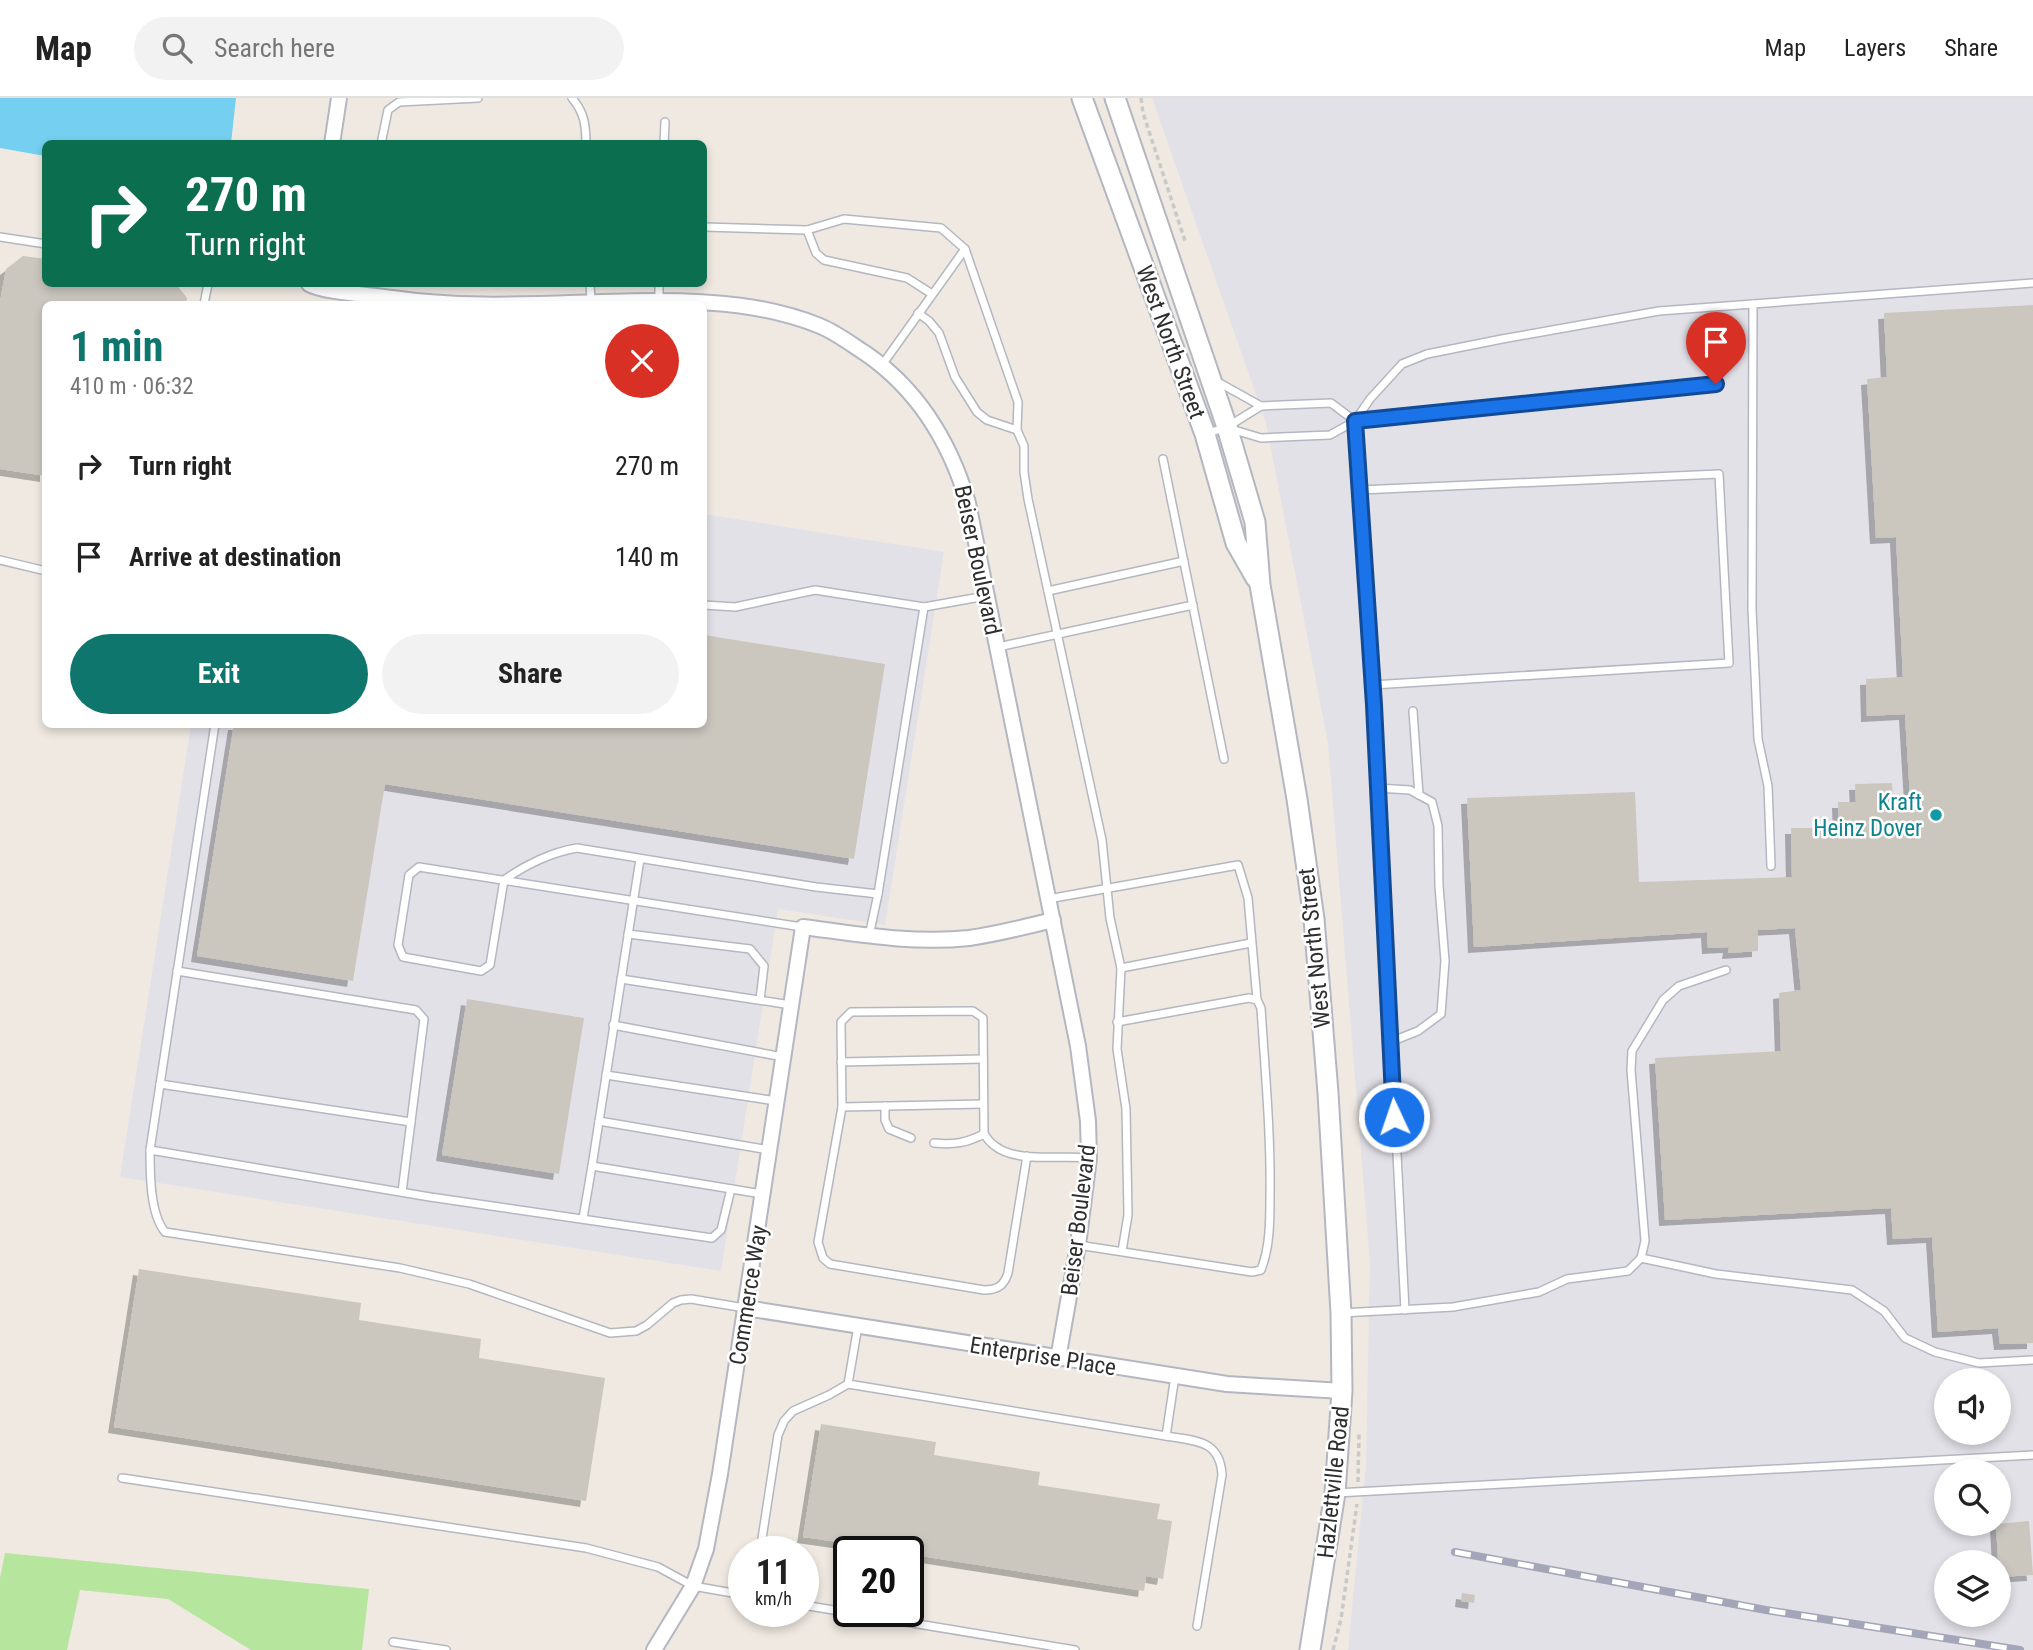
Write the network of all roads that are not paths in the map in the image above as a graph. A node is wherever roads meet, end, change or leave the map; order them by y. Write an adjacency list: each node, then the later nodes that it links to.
1 (339, 98): 9 (street)
2 (478, 98): 10 (lane)
3 (572, 98): 11 (lane)
4 (1070, 98): 7 (main road)
5 (1115, 98): 13 (main road, West North Street)
6 (1128, 98): 13 (main road)
7 (1084, 107): 38 (main road, West North Street)
8 (665, 122): 12 (lane)
9 (333, 140)
10 (382, 140)
11 (586, 140)
12 (664, 140)
13 (1133, 150): 32 (main road, West North Street)
14 (707, 227): 15 (lane)
15 (807, 230): 18 (lane); 23 (lane)
16 (0, 237): 17 (lane)
17 (42, 243)
18 (965, 249): 23 (lane); 37 (lane)
19 (2033, 283): 29 (lane)
20 (325, 287): 24 (street, Beiser Boulevard)
21 (590, 287): 25 (lane)
22 (659, 287): 26 (lane)
23 (932, 294): 30 (lane)
24 (426, 301)
25 (591, 301): 26 (street, Beiser Boulevard)
26 (659, 301): 27 (street, Beiser Boulevard)
27 (684, 301)
28 (707, 303): 31 (street, Beiser Boulevard)
29 (1753, 304): 35 (lane); 59 (lane)
30 (918, 313): 31 (lane); 37 (lane)
31 (882, 365): 46 (street, Beiser Boulevard)
32 (1211, 378): 34 (lane); 36 (main road, West North Street)
33 (1716, 384): 35 (lane)
34 (1261, 406): 35 (lane); 36 (lane)
35 (1355, 421): 36 (lane); 40 (lane)
36 (1227, 427): 38 (lane); 44 (main road, West North Street)
37 (1017, 430): 45 (lane)
38 (1205, 434): 44 (main road, West North Street)
39 (1163, 458): 42 (lane)
40 (1360, 490): 52 (lane); 52 (lane)
41 (0, 560): 43 (lane)
42 (1184, 561): 45 (lane); 48 (lane)
43 (42, 570)
44 (1260, 586): 108 (main road, West North Street)
45 (1048, 591): 50 (lane)
46 (986, 596): 49 (lane); 51 (street, Beiser Boulevard)
47 (707, 605): 49 (lane)
48 (1193, 605): 50 (lane); 55 (lane)
49 (924, 607): 62 (lane)
50 (1057, 634): 51 (lane); 61 (lane)
51 (997, 647): 63 (street, Beiser Boulevard)
52 (1372, 685): 56 (lane)
53 (1413, 712): 57 (lane)
54 (214, 728): 72 (lane)
55 (1224, 759)
56 (1377, 788): 57 (lane); 79 (lane)
57 (1419, 795): 79 (lane)
58 (640, 859): 60 (lane); 62 (lane); 64 (lane)
59 (1771, 866)
60 (504, 880): 60 (lane); 64 (lane)
61 (1107, 887): 63 (lane); 69 (lane); 70 (lane)
62 (878, 894): 68 (lane)
63 (1048, 899): 65 (street, Beiser Boulevard)
64 (633, 901): 66 (lane); 67 (lane)
65 (1053, 920): 68 (street); 97 (street, Beiser Boulevard)
66 (803, 927): 68 (street); 76 (street, Commerce Way)
67 (628, 934): 73 (lane); 74 (lane)
68 (869, 936)
69 (1251, 943): 70 (lane); 75 (lane)
70 (1121, 968): 77 (lane)
71 (1726, 970): 105 (lane)
72 (177, 971): 84 (lane); 90 (lane)
73 (621, 979): 74 (lane); 78 (lane)
74 (760, 1000): 76 (lane)
75 (1257, 1000): 77 (lane); 104 (lane)
76 (791, 1005): 80 (street, Commerce Way)
77 (1117, 1022): 104 (lane)
78 (614, 1025): 80 (lane); 83 (lane)
79 (1390, 1042): 107 (lane)
80 (783, 1057): 85 (street, Commerce Way)
81 (983, 1059): 82 (lane); 82 (lane); 86 (lane)
82 (841, 1062): 88 (lane)
83 (606, 1075): 85 (lane); 89 (lane)
84 (160, 1084): 90 (lane); 94 (lane)
85 (777, 1101): 95 (street, Commerce Way)
86 (983, 1104): 87 (lane); 91 (lane)
87 (885, 1106): 88 (lane); 92 (lane)
88 (842, 1107): 96 (lane)
89 (599, 1121): 95 (lane); 98 (lane)
90 (411, 1122): 100 (lane)
91 (984, 1134): 93 (lane); 96 (lane)
92 (911, 1138)
93 (934, 1143)
94 (150, 1150): 100 (lane); 106 (lane)
95 (770, 1150): 101 (street, Commerce Way)
96 (1027, 1156): 97 (lane)
97 (1089, 1158): 103 (street, Beiser Boulevard)
98 (592, 1166): 99 (lane); 102 (lane)
99 (731, 1189): 101 (lane); 102 (lane)
100 (402, 1192): 102 (lane)
101 (763, 1194): 106 (street, Commerce Way)
102 (583, 1219)
103 (1078, 1245): 104 (lane); 110 (street, Beiser Boulevard)
104 (1122, 1251)
105 (1641, 1258): 107 (lane); 111 (lane)
106 (746, 1308): 109 (street, Enterprise Place); 120 (street, Commerce Way)
107 (1405, 1310): 108 (lane)
108 (1341, 1313): 114 (main road, Hazlettville Road)
109 (858, 1325): 110 (street, Enterprise Place); 113 (lane)
110 (1058, 1359): 112 (street, Enterprise Place)
111 (2033, 1360)
112 (1175, 1376): 114 (street, Enterprise Place); 115 (lane)
113 (848, 1384): 115 (lane); 119 (lane)
114 (1342, 1391): 118 (main road, Hazlettville Road)
115 (1166, 1436): 123 (lane)
116 (2033, 1455): 118 (lane)
117 (122, 1478): 120 (lane)
118 (1335, 1493): 128 (main road, Hazlettville Road)
119 (762, 1536)
120 (693, 1586): 121 (lane); 126 (street, Commerce Way)
121 (728, 1592)
122 (819, 1608): 127 (lane)
123 (1197, 1626)
124 (394, 1642): 125 (lane)
125 (446, 1650)
126 (653, 1650)
127 (1075, 1650)
128 (1310, 1650)

